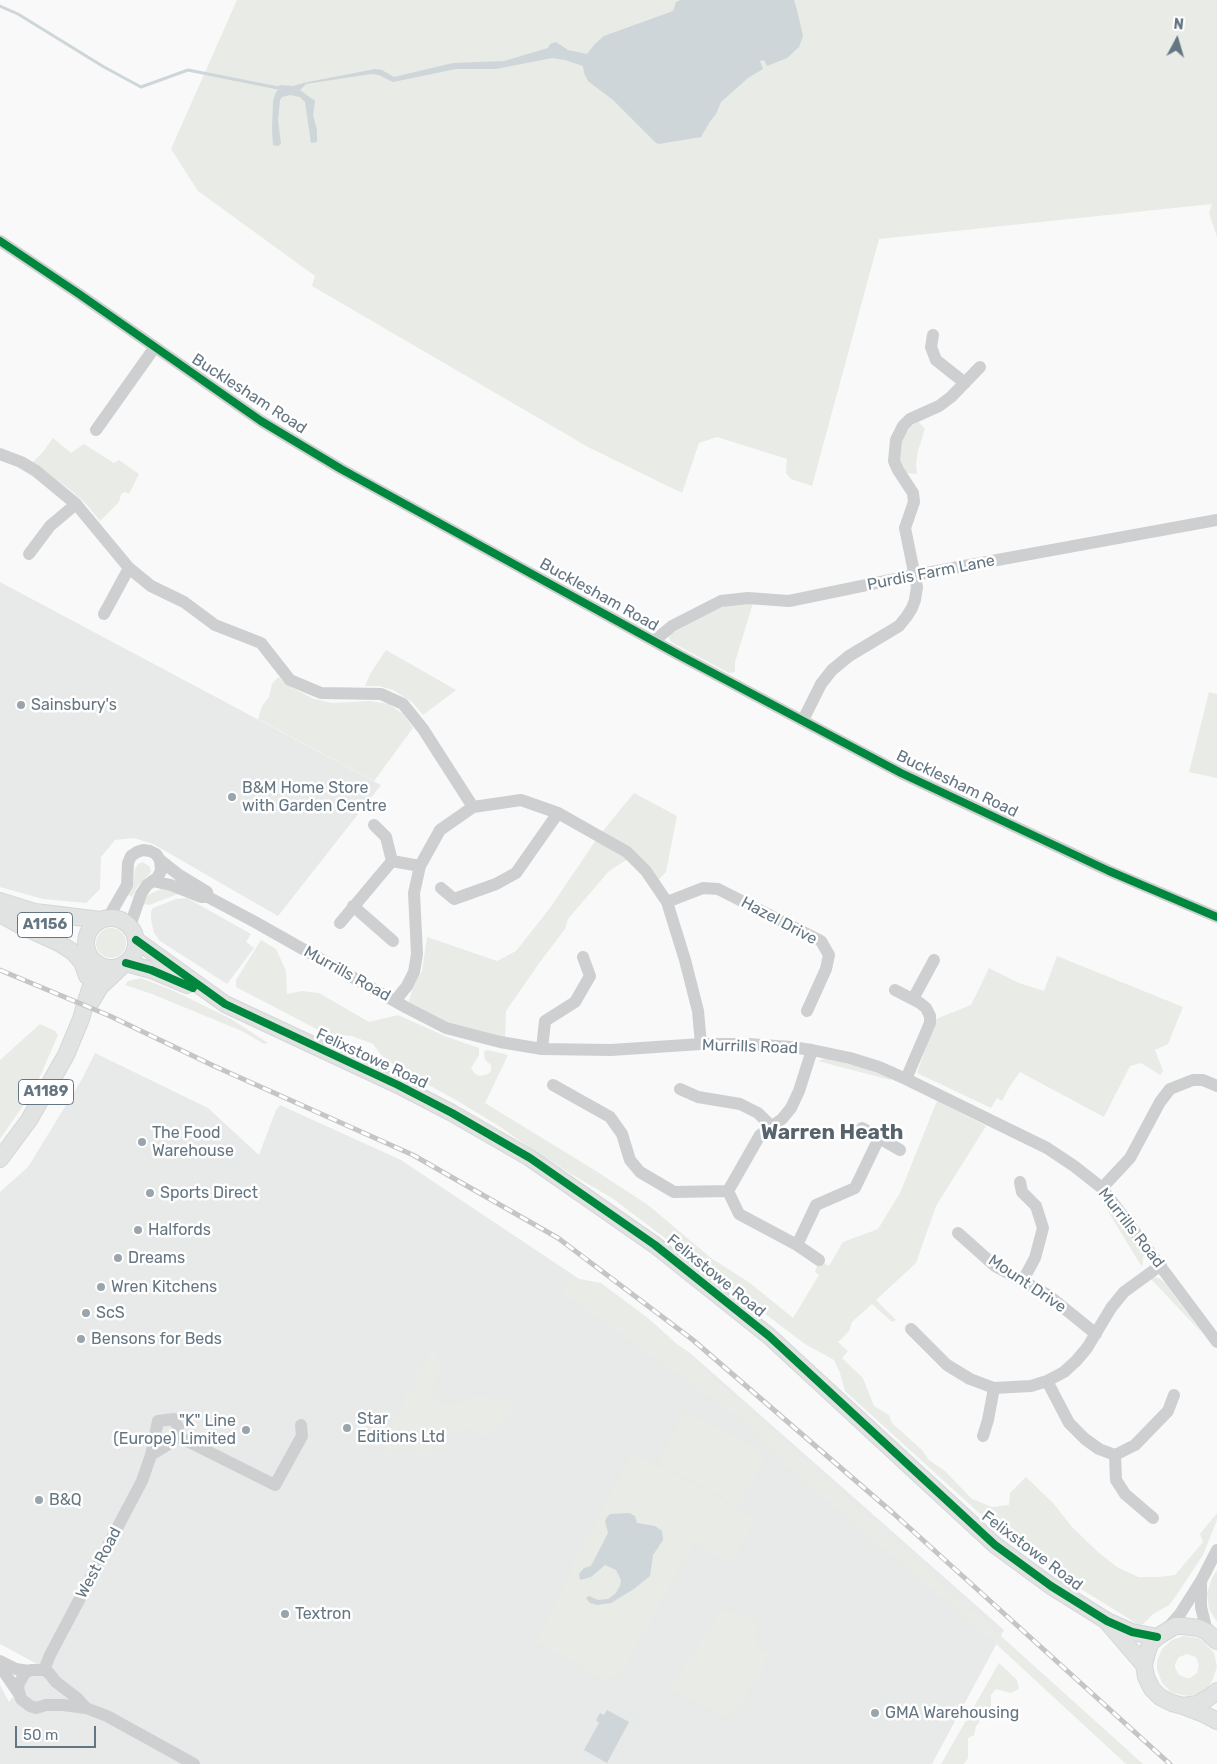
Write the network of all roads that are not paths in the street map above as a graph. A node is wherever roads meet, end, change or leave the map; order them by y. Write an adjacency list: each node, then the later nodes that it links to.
1 (0, 241): 3 (street, Bucklesham Road)
2 (933, 335): 5 (street)
3 (155, 347): 6 (street); 14 (street, Bucklesham Road)
4 (980, 367): 5 (street)
5 (965, 383): 12 (street)
6 (96, 430)
7 (0, 454): 8 (street)
8 (76, 504): 10 (street); 11 (street)
9 (1217, 520): 12 (street, Purdis Farm Lane)
10 (29, 554)
11 (129, 568): 13 (street); 16 (street)
12 (915, 575): 14 (street, Purdis Farm Lane); 15 (street)
13 (104, 614)
14 (654, 641): 15 (street, Bucklesham Road)
15 (803, 720): 29 (street, Bucklesham Road)
16 (473, 807): 17 (street); 21 (street)
17 (558, 813): 23 (street); 26 (street)
18 (374, 825): 20 (street)
19 (160, 860): 22 (street); 24 (street, Murrills Road); 30 (street, Murrills Road)
20 (392, 861): 21 (street); 27 (street)
21 (420, 866): 43 (street)
22 (152, 882): 24 (street, Murrills Road); 32 (street)
23 (441, 888)
24 (208, 897): 43 (street, Murrills Road)
25 (0, 901): 30 (main road, A1156)
26 (667, 902): 44 (street, Hazel Drive); 46 (street)
27 (353, 906): 31 (street); 33 (street)
28 (0, 913): 34 (main road, A1156); 41 (main road)
29 (1217, 917)
30 (104, 919): 32 (main road); 34 (main road)
31 (340, 922)
32 (133, 933): 38 (main road); 40 (main road, Felixstowe Road)
33 (393, 941)
34 (86, 946): 37 (main road)
35 (583, 958): 47 (street)
36 (934, 960): 42 (street)
37 (94, 961): 38 (main road); 41 (main road, A1189)
38 (124, 965): 40 (main road, Felixstowe Road); 45 (main road, A1189)
39 (895, 990): 42 (street)
40 (214, 997): 80 (main road, Felixstowe Road)
41 (88, 998): 45 (main road, A1189)
42 (913, 999): 49 (street)
43 (395, 1001): 47 (street, Murrills Road)
44 (807, 1011)
45 (81, 1019): 57 (main road, A1189)
46 (701, 1044): 47 (street, Murrills Road); 48 (street, Murrills Road)
47 (542, 1049)
48 (812, 1050): 49 (street, Murrills Road); 53 (street)
49 (906, 1078): 59 (street, Murrills Road)
50 (554, 1085): 60 (street)
51 (1217, 1086): 59 (street)
52 (680, 1089): 53 (street)
53 (770, 1126): 60 (street)
54 (862, 1128): 55 (street)
55 (879, 1138): 56 (street); 62 (street)
56 (900, 1150)
57 (0, 1159)
58 (1020, 1182): 65 (street)
59 (1102, 1188): 64 (street, Murrills Road)
60 (728, 1192): 62 (street)
61 (958, 1233): 65 (street, Mount Drive)
62 (797, 1245): 63 (street)
63 (819, 1260)
64 (1160, 1265): 67 (street); 68 (street, Murrills Road)
65 (1022, 1280): 67 (street, Mount Drive)
66 (910, 1329): 70 (street)
67 (1096, 1334): 69 (street)
68 (1217, 1342)
69 (1047, 1381): 70 (street); 76 (street)
70 (994, 1388): 74 (street)
71 (1174, 1395): 76 (street)
72 (301, 1425): 73 (street)
73 (178, 1436): 75 (street); 75 (street, West Road)
74 (983, 1436)
75 (151, 1455): 86 (street, West Road)
76 (1115, 1455): 77 (street)
77 (1153, 1518)
78 (1217, 1550): 79 (street)
79 (1201, 1581): 81 (street); 82 (street)
80 (1107, 1622): 81 (main road, Felixstowe Road); 84 (main road, Felixstowe Road)
81 (1161, 1634): 82 (main road, Felixstowe Road); 84 (main road)
82 (1212, 1637)
83 (0, 1661): 87 (street)
84 (1144, 1665): 92 (main road)
85 (0, 1666): 90 (street)
86 (44, 1670): 87 (street); 88 (street)
87 (29, 1672): 90 (street)
88 (56, 1682): 91 (street); 93 (street)
89 (1217, 1691): 92 (main road)
90 (19, 1694): 91 (street)
91 (46, 1705): 93 (street)
92 (1183, 1706): 94 (main road)
93 (86, 1708): 95 (street)
94 (1217, 1721)
95 (194, 1764)

